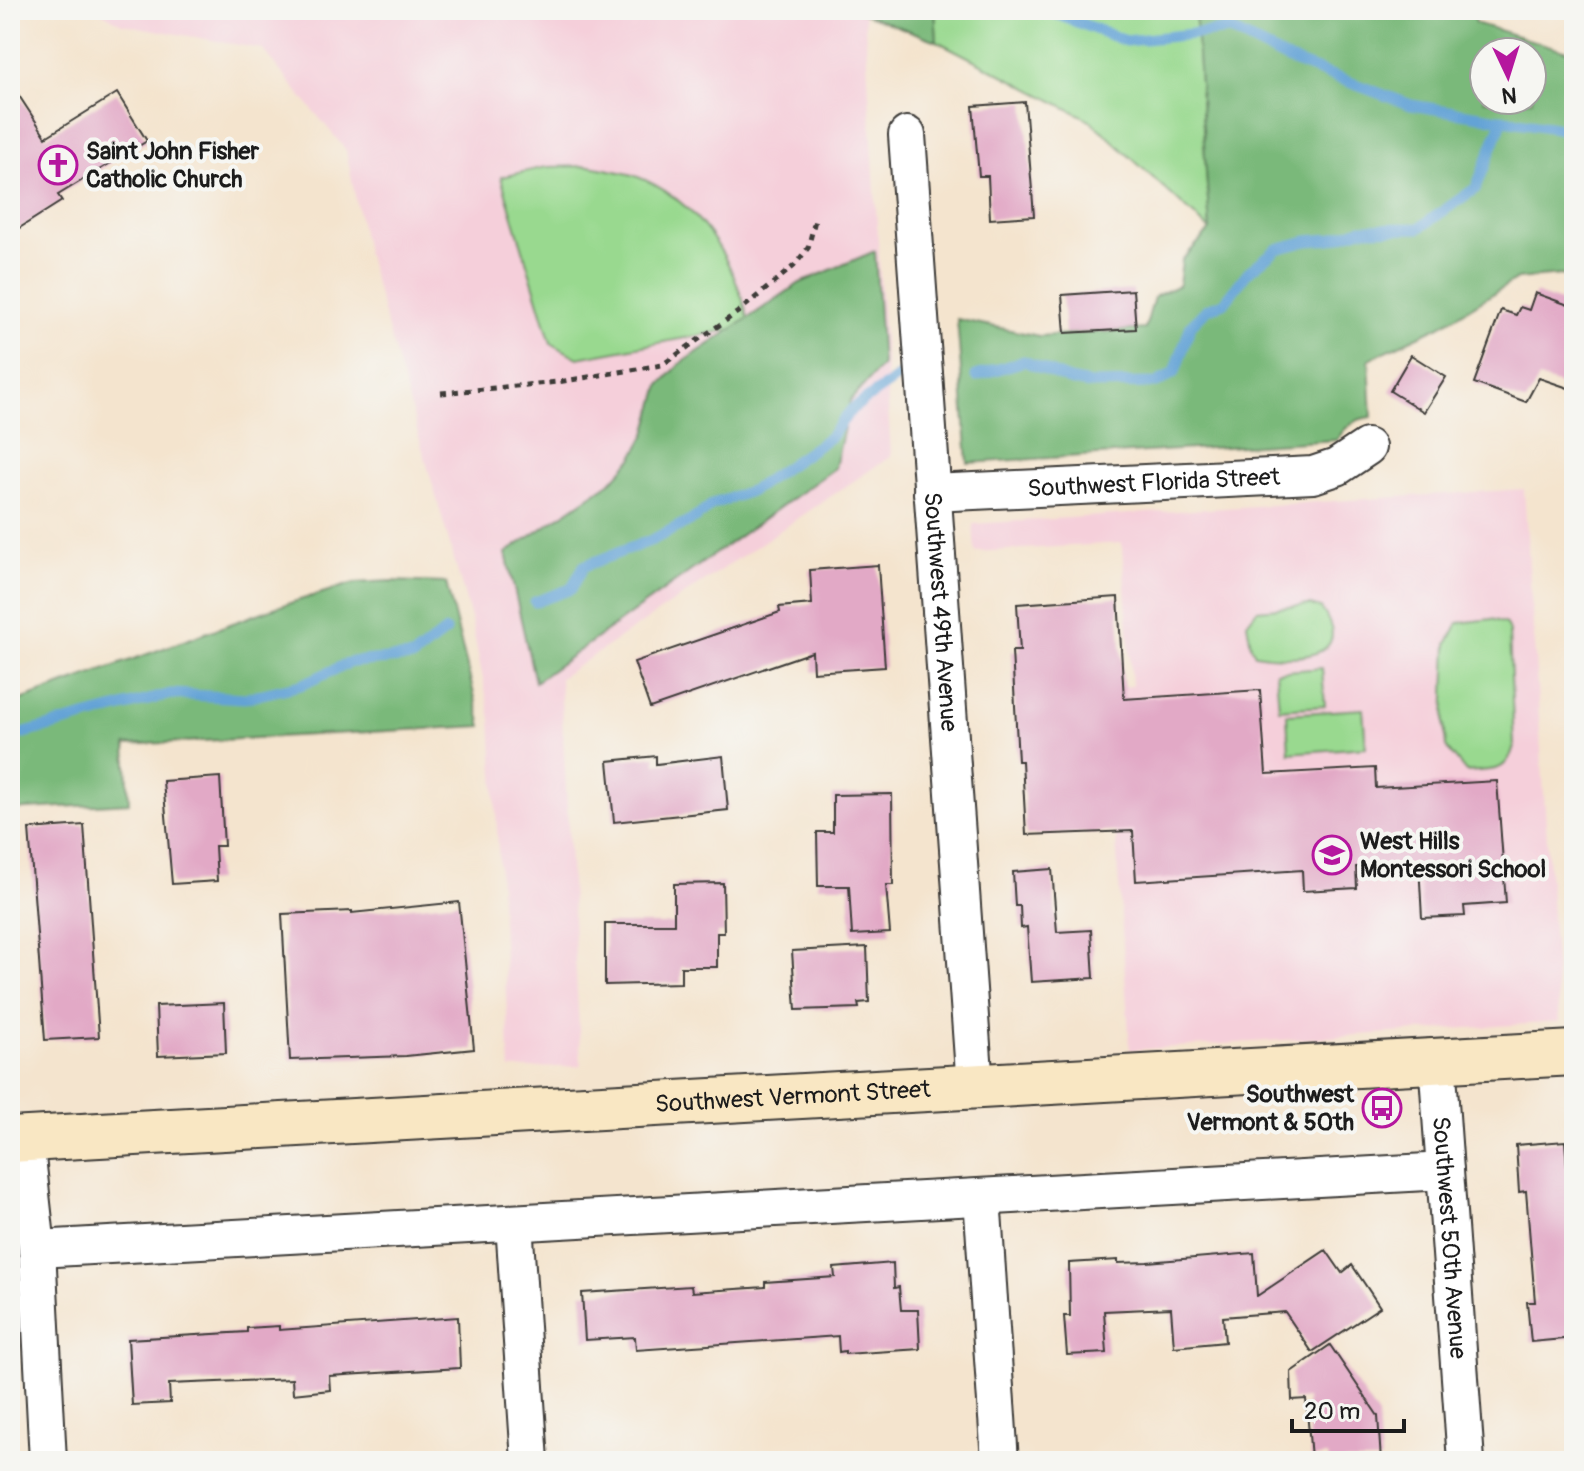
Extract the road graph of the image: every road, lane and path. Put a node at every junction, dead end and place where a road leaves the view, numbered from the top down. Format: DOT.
graph roads {
  1 [pos="907,135"];
  2 [pos="815,220"];
  3 [pos="441,393"];
  4 [pos="1367,447"];
  5 [pos="932,493"];
  6 [pos="1574,1053"];
  7 [pos="1437,1060"];
  8 [pos="975,1087"];
  9 [pos="18,1139"];
  10 [pos="1445,1171"];
  11 [pos="982,1197"];
  12 [pos="514,1223"];
  13 [pos="37,1249"];
  14 [pos="48,1461"];
  15 [pos="530,1461"];
  16 [pos="1000,1461"];
  17 [pos="1466,1461"];
  1 -- 5 [label="street, Southwest 49th Avenue"];
  2 -- 3 [label="path"];
  4 -- 5 [label="street, Southwest Florida Street"];
  5 -- 8 [label="street, Southwest 49th Avenue"];
  6 -- 7 [label="main road, Southwest Vermont Street"];
  7 -- 8 [label="main road, Southwest Vermont Street"];
  7 -- 10 [label="street, Southwest 50th Avenue"];
  8 -- 9 [label="main road, Southwest Vermont Street"];
  9 -- 13 [label="street"];
  10 -- 11 [label="street"];
  10 -- 17 [label="street, Southwest 50th Avenue"];
  11 -- 12 [label="street"];
  11 -- 16 [label="street"];
  12 -- 13 [label="street"];
  12 -- 15 [label="street"];
  13 -- 14 [label="street"];
}
